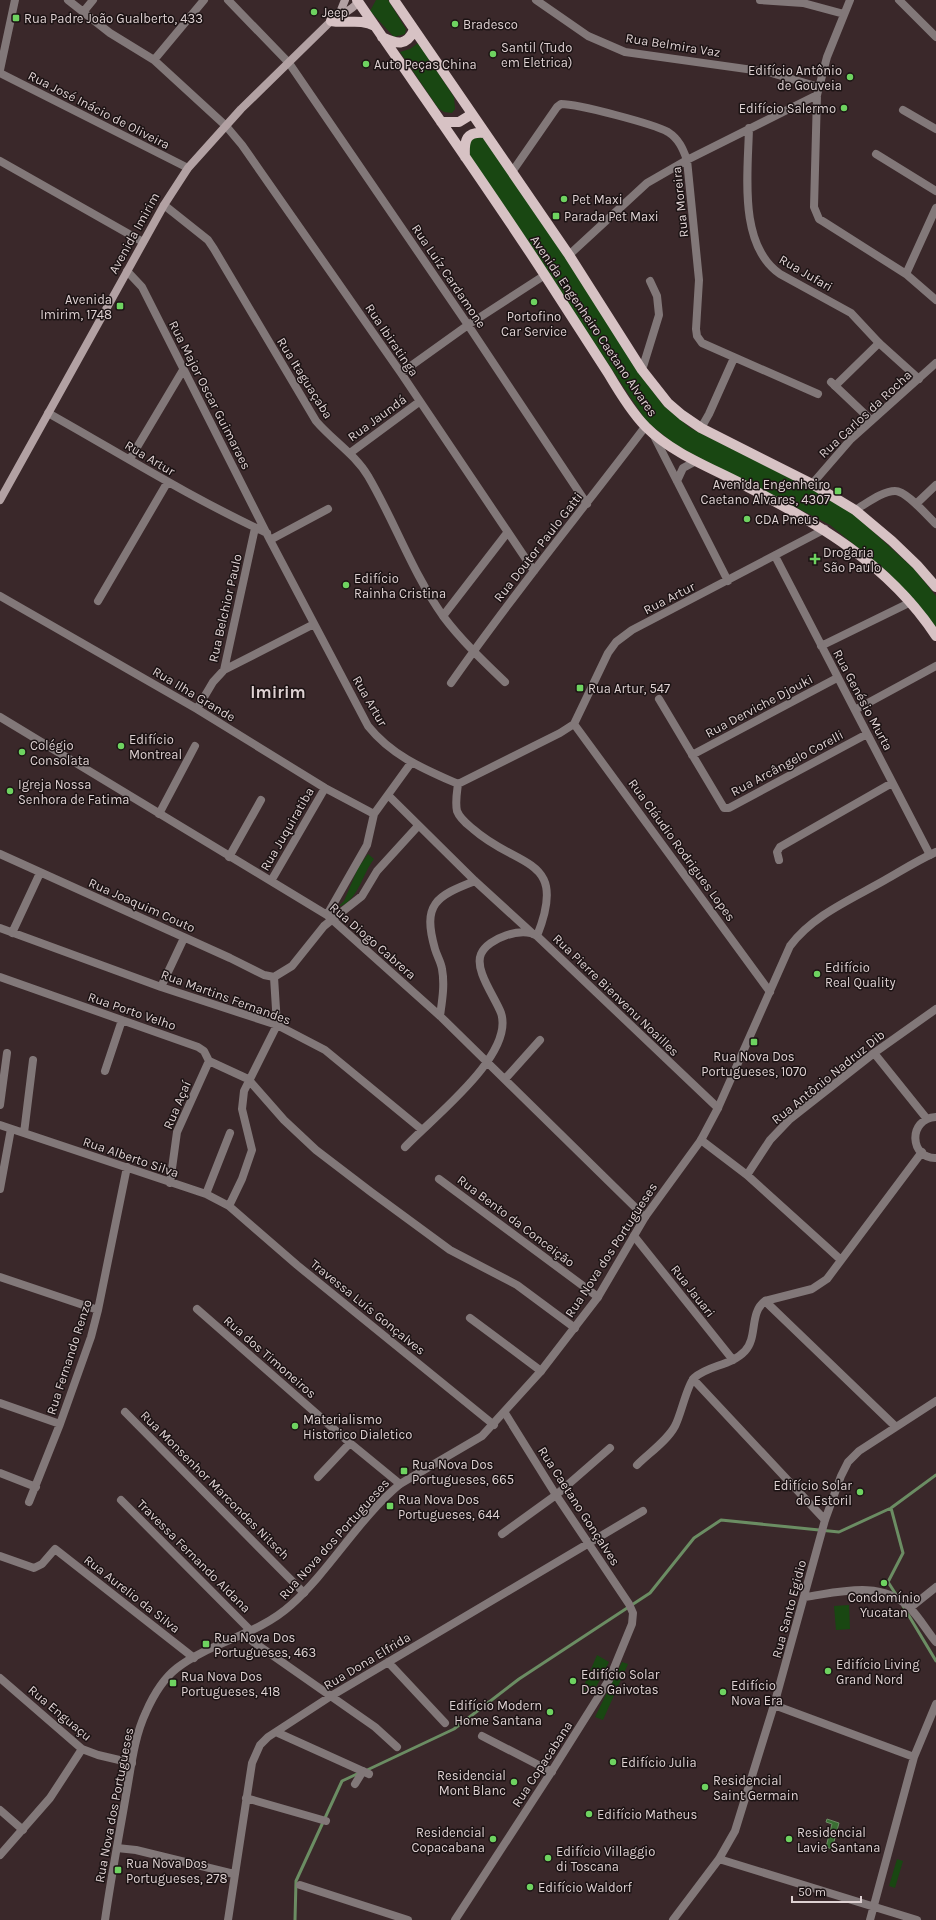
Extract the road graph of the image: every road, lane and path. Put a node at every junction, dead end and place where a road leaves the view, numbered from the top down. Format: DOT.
graph roads {
  1 [pos="14,0"];
  2 [pos="68,0"];
  3 [pos="92,0"];
  4 [pos="204,0"];
  5 [pos="228,0"];
  6 [pos="345,0"];
  7 [pos="394,0"];
  8 [pos="536,0"];
  9 [pos="760,0"];
  10 [pos="850,0"];
  11 [pos="900,0"];
  12 [pos="358,1"];
  13 [pos="84,11"];
  14 [pos="844,14"];
  15 [pos="335,18"];
  16 [pos="375,26"];
  17 [pos="414,30"];
  18 [pos="382,37"];
  19 [pos="936,37"];
  20 [pos="154,60"];
  21 [pos="289,63"];
  22 [pos="0,71"];
  23 [pos="818,91"];
  24 [pos="903,110"];
  25 [pos="472,114"];
  26 [pos="441,122"];
  27 [pos="226,126"];
  28 [pos="749,128"];
  29 [pos="936,129"];
  30 [pos="485,133"];
  31 [pos="876,154"];
  32 [pos="465,157"];
  33 [pos="687,160"];
  34 [pos="0,161"];
  35 [pos="188,168"];
  36 [pos="512,172"];
  37 [pos="936,191"];
  38 [pos="164,205"];
  39 [pos="936,208"];
  40 [pos="144,242"];
  41 [pos="569,255"];
  42 [pos="127,271"];
  43 [pos="906,274"];
  44 [pos="545,275"];
  45 [pos="650,281"];
  46 [pos="936,300"];
  47 [pos="468,325"];
  48 [pos="879,343"];
  49 [pos="734,358"];
  50 [pos="936,363"];
  51 [pos="183,370"];
  52 [pos="642,370"];
  53 [pos="401,373"];
  54 [pos="919,379"];
  55 [pos="818,394"];
  56 [pos="419,402"];
  57 [pos="48,413"];
  58 [pos="871,420"];
  59 [pos="701,428"];
  60 [pos="648,429"];
  61 [pos="350,453"];
  62 [pos="130,459"];
  63 [pos="696,461"];
  64 [pos="677,481"];
  65 [pos="167,483"];
  66 [pos="812,484"];
  67 [pos="936,485"];
  68 [pos="0,500"];
  69 [pos="587,504"];
  70 [pos="916,504"];
  71 [pos="328,509"];
  72 [pos="855,510"];
  73 [pos="936,524"];
  74 [pos="255,528"];
  75 [pos="825,530"];
  76 [pos="507,532"];
  77 [pos="268,537"];
  78 [pos="775,556"];
  79 [pos="534,571"];
  80 [pos="728,581"];
  81 [pos="936,587"];
  82 [pos="0,596"];
  83 [pos="98,601"];
  84 [pos="911,602"];
  85 [pos="443,616"];
  86 [pos="314,624"];
  87 [pos="936,636"];
  88 [pos="821,646"];
  89 [pos="473,652"];
  90 [pos="936,666"];
  91 [pos="224,670"];
  92 [pos="837,678"];
  93 [pos="505,682"];
  94 [pos="451,683"];
  95 [pos="659,699"];
  96 [pos="197,709"];
  97 [pos="855,710"];
  98 [pos="0,717"];
  99 [pos="574,724"];
  100 [pos="867,734"];
  101 [pos="195,746"];
  102 [pos="692,755"];
  103 [pos="411,763"];
  104 [pos="892,783"];
  105 [pos="458,784"];
  106 [pos="325,788"];
  107 [pos="389,796"];
  108 [pos="261,800"];
  109 [pos="158,814"];
  110 [pos="374,814"];
  111 [pos="418,826"];
  112 [pos="0,854"];
  113 [pos="933,854"];
  114 [pos="229,857"];
  115 [pos="779,860"];
  116 [pos="40,873"];
  117 [pos="475,881"];
  118 [pos="271,882"];
  119 [pos="329,917"];
  120 [pos="0,928"];
  121 [pos="12,933"];
  122 [pos="535,935"];
  123 [pos="184,938"];
  124 [pos="0,977"];
  125 [pos="274,977"];
  126 [pos="161,987"];
  127 [pos="770,992"];
  128 [pos="936,1009"];
  129 [pos="440,1016"];
  130 [pos="122,1020"];
  131 [pos="277,1025"];
  132 [pos="540,1040"];
  133 [pos="7,1053"];
  134 [pos="874,1053"];
  135 [pos="33,1060"];
  136 [pos="209,1061"];
  137 [pos="487,1062"];
  138 [pos="105,1071"];
  139 [pos="248,1079"];
  140 [pos="505,1079"];
  141 [pos="0,1105"];
  142 [pos="718,1108"];
  143 [pos="932,1118"];
  144 [pos="0,1125"];
  145 [pos="11,1129"];
  146 [pos="422,1129"];
  147 [pos="24,1133"];
  148 [pos="230,1133"];
  149 [pos="701,1140"];
  150 [pos="406,1146"];
  151 [pos="922,1152"];
  152 [pos="936,1158"];
  153 [pos="127,1167"];
  154 [pos="747,1175"];
  155 [pos="439,1179"];
  156 [pos="170,1183"];
  157 [pos="0,1189"];
  158 [pos="206,1194"];
  159 [pos="229,1206"];
  160 [pos="645,1217"];
  161 [pos="634,1236"];
  162 [pos="841,1260"];
  163 [pos="0,1277"];
  164 [pos="598,1297"];
  165 [pos="764,1301"];
  166 [pos="197,1309"];
  167 [pos="98,1310"];
  168 [pos="470,1318"];
  169 [pos="575,1328"];
  170 [pos="733,1360"];
  171 [pos="541,1371"];
  172 [pos="693,1379"];
  173 [pos="936,1401"];
  174 [pos="0,1403"];
  175 [pos="125,1412"];
  176 [pos="505,1413"];
  177 [pos="60,1424"];
  178 [pos="494,1425"];
  179 [pos="896,1428"];
  180 [pos="350,1443"];
  181 [pos="610,1448"];
  182 [pos="637,1465"];
  183 [pos="0,1473"];
  184 [pos="318,1477"];
  185 [pos="400,1484"];
  186 [pos="36,1487"];
  187 [pos="556,1495"];
  188 [pos="121,1500"];
  189 [pos="29,1502"];
  190 [pos="643,1511"];
  191 [pos="825,1520"];
  192 [pos="502,1534"];
  193 [pos="588,1543"];
  194 [pos="0,1556"];
  195 [pos="936,1586"];
  196 [pos="304,1593"];
  197 [pos="805,1596"];
  198 [pos="910,1608"];
  199 [pos="633,1613"];
  200 [pos="248,1631"];
  201 [pos="936,1642"];
  202 [pos="194,1658"];
  203 [pos="388,1662"];
  204 [pos="0,1678"];
  205 [pos="331,1696"];
  206 [pos="936,1704"];
  207 [pos="774,1705"];
  208 [pos="445,1723"];
  209 [pos="276,1732"];
  210 [pos="482,1736"];
  211 [pos="396,1746"];
  212 [pos="82,1749"];
  213 [pos="914,1757"];
  214 [pos="132,1763"];
  215 [pos="552,1772"];
  216 [pos="355,1784"];
  217 [pos="246,1798"];
  218 [pos="0,1810"];
  219 [pos="326,1821"];
  220 [pos="23,1830"];
  221 [pos="117,1848"];
  222 [pos="0,1856"];
  223 [pos="719,1859"];
  224 [pos="234,1874"];
  225 [pos="300,1885"];
  226 [pos="874,1907"];
  227 [pos="105,1920"];
  228 [pos="228,1920"];
  229 [pos="408,1920"];
  230 [pos="456,1920"];
  231 [pos="673,1920"];
  232 [pos="870,1920"];
  233 [pos="917,1920"];
  1 -- 22 [label="street"];
  2 -- 13 [label="street, Rua Ibiratinga"];
  3 -- 13 [label="street"];
  4 -- 20 [label="street"];
  5 -- 21 [label="street, Rua Luíz Cardamone"];
  6 -- 15 [label="main road, Avenida Imirim"];
  7 -- 17 [label="main road, Avenida Engenheiro Caetano Alvares"];
  8 -- 23 [label="street, Rua Belmira Vaz"];
  9 -- 14 [label="street"];
  10 -- 14 [label="street"];
  11 -- 19 [label="street"];
  12 -- 15 [label="main road, Avenida Imirim"];
  12 -- 16 [label="main road, Avenida Engenheiro Caetano Alvares"];
  13 -- 20 [label="street, Rua Ibiratinga"];
  14 -- 23 [label="street"];
  15 -- 16 [label="main road"];
  15 -- 21 [label="main road, Avenida Imirim"];
  16 -- 18 [label="main road, Avenida Engenheiro Caetano Alvares"];
  17 -- 18 [label="main road"];
  17 -- 25 [label="main road, Avenida Engenheiro Caetano Alvares"];
  18 -- 26 [label="main road, Avenida Engenheiro Caetano Alvares"];
  20 -- 27 [label="street, Rua Ibiratinga"];
  21 -- 27 [label="main road, Avenida Imirim"];
  21 -- 47 [label="street, Rua Luíz Cardamone"];
  22 -- 35 [label="street, Rua José Inácio de Oliveira"];
  23 -- 28 [label="street"];
  23 -- 43 [label="street"];
  24 -- 29 [label="street"];
  25 -- 26 [label="main road"];
  25 -- 30 [label="main road, Avenida Engenheiro Caetano Alvares"];
  26 -- 32 [label="main road, Avenida Engenheiro Caetano Alvares"];
  27 -- 35 [label="main road, Avenida Imirim"];
  27 -- 53 [label="street, Rua Ibiratinga"];
  28 -- 33 [label="street"];
  28 -- 48 [label="street, Rua Jufari"];
  30 -- 32 [label="main road"];
  30 -- 36 [label="main road, Avenida Engenheiro Caetano Alvares"];
  31 -- 37 [label="street"];
  32 -- 44 [label="main road, Avenida Engenheiro Caetano Alvares"];
  33 -- 36 [label="street, Rua Moreira"];
  33 -- 41 [label="street"];
  33 -- 49 [label="street, Rua Moreira"];
  34 -- 40 [label="street"];
  35 -- 38 [label="main road, Avenida Imirim"];
  36 -- 41 [label="main road, Avenida Engenheiro Caetano Alvares"];
  38 -- 40 [label="main road, Avenida Imirim"];
  38 -- 61 [label="street, Rua Itaguaçaba"];
  39 -- 43 [label="street"];
  40 -- 42 [label="main road, Avenida Imirim"];
  41 -- 52 [label="main road, Avenida Engenheiro Caetano Alvares"];
  42 -- 51 [label="street, Rua Major Oscar Guimaraes"];
  42 -- 57 [label="main road, Avenida Imirim"];
  43 -- 46 [label="street"];
  44 -- 47 [label="street"];
  44 -- 60 [label="main road, Avenida Engenheiro Caetano Alvares"];
  45 -- 52 [label="street"];
  47 -- 53 [label="street"];
  47 -- 69 [label="street, Rua Luíz Cardamone"];
  48 -- 54 [label="street, Rua Jufari"];
  48 -- 58 [label="street"];
  49 -- 55 [label="street, Rua Moreira"];
  49 -- 59 [label="street"];
  50 -- 54 [label="street, Rua Carlos da Rocha"];
  51 -- 62 [label="street"];
  51 -- 77 [label="street, Rua Major Oscar Guimaraes"];
  52 -- 59 [label="main road, Avenida Engenheiro Caetano Alvares"];
  53 -- 56 [label="street, Rua Ibiratinga"];
  54 -- 58 [label="street, Rua Carlos da Rocha"];
  56 -- 61 [label="street, Rua Jaundá"];
  56 -- 76 [label="street, Rua Ibiratinga"];
  57 -- 62 [label="street, Rua Artur"];
  57 -- 68 [label="main road, Avenida Imirim"];
  58 -- 66 [label="street, Rua Carlos da Rocha"];
  59 -- 66 [label="main road, Avenida Engenheiro Caetano Alvares"];
  60 -- 63 [label="main road, Avenida Engenheiro Caetano Alvares"];
  60 -- 64 [label="street"];
  60 -- 69 [label="street, Rua Doutor Paulo Gatti"];
  61 -- 85 [label="street, Rua Itaguaçaba"];
  62 -- 65 [label="street, Rua Artur"];
  63 -- 64 [label="street"];
  63 -- 75 [label="main road, Avenida Engenheiro Caetano Alvares"];
  64 -- 80 [label="street"];
  65 -- 74 [label="street, Rua Artur"];
  65 -- 83 [label="street"];
  66 -- 72 [label="main road, Avenida Engenheiro Caetano Alvares"];
  67 -- 70 [label="street"];
  69 -- 79 [label="street, Rua Doutor Paulo Gatti"];
  70 -- 72 [label="street"];
  70 -- 73 [label="street"];
  71 -- 77 [label="street"];
  72 -- 81 [label="main road, Avenida Engenheiro Caetano Alvares"];
  74 -- 77 [label="street, Rua Artur"];
  74 -- 91 [label="street, Rua Belchior Paulo"];
  75 -- 78 [label="street, Rua Artur"];
  75 -- 84 [label="main road, Avenida Engenheiro Caetano Alvares"];
  76 -- 79 [label="street, Rua Ibiratinga"];
  76 -- 85 [label="street"];
  77 -- 86 [label="street, Rua Artur"];
  78 -- 80 [label="street, Rua Artur"];
  78 -- 88 [label="street, Rua Genésio Murta"];
  79 -- 89 [label="street, Rua Doutor Paulo Gatti"];
  80 -- 99 [label="street, Rua Artur"];
  82 -- 96 [label="street, Rua Ilha Grande"];
  84 -- 87 [label="main road, Avenida Engenheiro Caetano Alvares"];
  84 -- 88 [label="street"];
  85 -- 89 [label="street, Rua Itaguaçaba"];
  86 -- 91 [label="street"];
  86 -- 103 [label="street, Rua Artur"];
  88 -- 92 [label="street, Rua Genésio Murta"];
  89 -- 93 [label="street, Rua Itaguaçaba"];
  89 -- 94 [label="street, Rua Doutor Paulo Gatti"];
  90 -- 97 [label="street"];
  91 -- 96 [label="street, Rua Belchior Paulo"];
  92 -- 97 [label="street, Rua Genésio Murta"];
  92 -- 102 [label="street, Rua Derviche Djouki"];
  95 -- 102 [label="street, Rua Arcângelo Corelli"];
  96 -- 106 [label="street, Rua Ilha Grande"];
  97 -- 100 [label="street, Rua Genésio Murta"];
  98 -- 109 [label="street, Rua Diogo Cabrera"];
  99 -- 105 [label="street"];
  99 -- 127 [label="street, Rua Cláudio Rodrigues Lopes"];
  100 -- 102 [label="street, Rua Arcângelo Corelli"];
  100 -- 104 [label="street, Rua Genésio Murta"];
  101 -- 109 [label="street"];
  103 -- 105 [label="street, Rua Artur"];
  103 -- 107 [label="street"];
  104 -- 113 [label="street, Rua Genésio Murta"];
  104 -- 115 [label="street"];
  105 -- 122 [label="street, Rua Pierre Bienvenu Noailles"];
  106 -- 110 [label="street, Rua Ilha Grande"];
  106 -- 118 [label="street, Rua Juquiratiba"];
  107 -- 110 [label="street"];
  107 -- 111 [label="street"];
  108 -- 114 [label="street"];
  109 -- 114 [label="street, Rua Diogo Cabrera"];
  110 -- 119 [label="street"];
  111 -- 117 [label="street"];
  111 -- 119 [label="street"];
  112 -- 116 [label="street, Rua Joaquim Couto"];
  113 -- 127 [label="street, Rua Nova dos Portugueses"];
  114 -- 118 [label="street, Rua Diogo Cabrera"];
  116 -- 121 [label="street"];
  116 -- 123 [label="street, Rua Joaquim Couto"];
  117 -- 122 [label="street"];
  117 -- 129 [label="street"];
  118 -- 119 [label="street, Rua Diogo Cabrera"];
  119 -- 125 [label="street"];
  119 -- 129 [label="street, Rua Diogo Cabrera"];
  120 -- 121 [label="street, Rua Martins Fernandes"];
  121 -- 126 [label="street, Rua Martins Fernandes"];
  122 -- 137 [label="street"];
  122 -- 142 [label="street, Rua Pierre Bienvenu Noailles"];
  123 -- 125 [label="street, Rua Joaquim Couto"];
  123 -- 126 [label="street"];
  124 -- 130 [label="street, Rua Porto Velho"];
  125 -- 131 [label="street"];
  126 -- 131 [label="street, Rua Martins Fernandes"];
  127 -- 142 [label="street, Rua Nova dos Portugueses"];
  128 -- 134 [label="street, Rua Antônio Nadruz Dib"];
  129 -- 137 [label="street, Rua Diogo Cabrera"];
  130 -- 136 [label="street, Rua Porto Velho"];
  130 -- 138 [label="street"];
  131 -- 139 [label="street"];
  131 -- 146 [label="street, Rua Martins Fernandes"];
  132 -- 140 [label="street"];
  133 -- 141 [label="street"];
  134 -- 143 [label="street"];
  134 -- 154 [label="street, Rua Antônio Nadruz Dib"];
  135 -- 147 [label="street"];
  136 -- 139 [label="street, Rua Porto Velho"];
  136 -- 156 [label="street, Rua Açaí"];
  137 -- 140 [label="street, Rua Diogo Cabrera"];
  137 -- 146 [label="street"];
  139 -- 159 [label="street"];
  139 -- 169 [label="street"];
  140 -- 160 [label="street, Rua Diogo Cabrera"];
  142 -- 149 [label="street, Rua Nova dos Portugueses"];
  143 -- 151 [label="street"];
  144 -- 145 [label="street, Rua Alberto Silva"];
  145 -- 147 [label="street, Rua Alberto Silva"];
  145 -- 157 [label="street"];
  146 -- 150 [label="street"];
  147 -- 153 [label="street, Rua Alberto Silva"];
  148 -- 158 [label="street"];
  149 -- 154 [label="street"];
  149 -- 160 [label="street, Rua Nova dos Portugueses"];
  151 -- 152 [label="street"];
  151 -- 162 [label="street"];
  153 -- 156 [label="street, Rua Alberto Silva"];
  153 -- 167 [label="street, Rua Fernando Renzo"];
  154 -- 162 [label="street"];
  155 -- 164 [label="street, Rua Bento da Conceição"];
  156 -- 158 [label="street, Rua Alberto Silva"];
  158 -- 159 [label="street, Rua Alberto Silva"];
  159 -- 178 [label="street, Travessa Luís Gonçalves"];
  160 -- 161 [label="street, Rua Nova dos Portugueses"];
  161 -- 164 [label="street, Rua Nova dos Portugueses"];
  161 -- 170 [label="street, Rua Jauari"];
  162 -- 165 [label="street"];
  163 -- 167 [label="street"];
  164 -- 169 [label="street, Rua Nova dos Portugueses"];
  165 -- 170 [label="street"];
  165 -- 179 [label="street"];
  166 -- 180 [label="street, Rua dos Timoneiros"];
  167 -- 177 [label="street, Rua Fernando Renzo"];
  168 -- 171 [label="street"];
  169 -- 171 [label="street, Rua Nova dos Portugueses"];
  170 -- 172 [label="street"];
  171 -- 176 [label="street, Rua Nova dos Portugueses"];
  172 -- 182 [label="street"];
  172 -- 191 [label="street"];
  173 -- 179 [label="street, Rua Santo Egidio"];
  174 -- 177 [label="street"];
  175 -- 196 [label="street, Rua Monsenhor Marcondes Nitsch"];
  176 -- 178 [label="street, Rua Nova dos Portugueses"];
  176 -- 187 [label="street, Rua Caetano Gonçalves"];
  177 -- 186 [label="street, Rua Fernando Renzo"];
  178 -- 185 [label="street, Rua Nova dos Portugueses"];
  179 -- 191 [label="street, Rua Santo Egidio"];
  180 -- 184 [label="street"];
  180 -- 185 [label="street, Rua dos Timoneiros"];
  181 -- 187 [label="street"];
  183 -- 186 [label="street"];
  185 -- 196 [label="street, Rua Nova dos Portugueses"];
  186 -- 189 [label="street, Rua Fernando Renzo"];
  187 -- 192 [label="street"];
  187 -- 193 [label="street, Rua Caetano Gonçalves"];
  188 -- 200 [label="street, Travessa Fernando Aldana"];
  190 -- 193 [label="street, Rua Dona Elfrida"];
  191 -- 197 [label="street, Rua Santo Egidio"];
  193 -- 199 [label="street, Rua Caetano Gonçalves"];
  193 -- 203 [label="street, Rua Dona Elfrida"];
  194 -- 202 [label="street, Rua Aurelio da Silva"];
  195 -- 198 [label="street"];
  196 -- 200 [label="street, Rua Nova dos Portugueses"];
  197 -- 198 [label="street"];
  197 -- 207 [label="street, Rua Santo Egidio"];
  198 -- 201 [label="street"];
  199 -- 215 [label="street, Rua Copacabana"];
  200 -- 202 [label="street, Rua Nova dos Portugueses"];
  200 -- 205 [label="street, Travessa Fernando Aldana"];
  202 -- 214 [label="street, Rua Nova dos Portugueses"];
  203 -- 205 [label="street, Rua Dona Elfrida"];
  203 -- 208 [label="street"];
  204 -- 212 [label="street, Rua Enguaçu"];
  205 -- 209 [label="street, Rua Dona Elfrida"];
  205 -- 211 [label="street, Travessa Fernando Aldana"];
  206 -- 213 [label="street"];
  207 -- 213 [label="street"];
  207 -- 223 [label="street, Rua Santo Egidio"];
  209 -- 216 [label="street"];
  209 -- 217 [label="street, Rua Dona Elfrida"];
  210 -- 215 [label="street"];
  212 -- 214 [label="street, Rua Enguaçu"];
  212 -- 220 [label="street"];
  213 -- 226 [label="street"];
  214 -- 221 [label="street, Rua Nova dos Portugueses"];
  215 -- 230 [label="street, Rua Copacabana"];
  217 -- 219 [label="street"];
  217 -- 224 [label="street, Rua Dona Elfrida"];
  218 -- 220 [label="street"];
  220 -- 222 [label="street"];
  221 -- 224 [label="street"];
  221 -- 227 [label="street, Rua Nova dos Portugueses"];
  223 -- 226 [label="street"];
  223 -- 231 [label="street, Rua Santo Egidio"];
  224 -- 228 [label="street, Rua Dona Elfrida"];
  225 -- 229 [label="street"];
  226 -- 232 [label="street"];
  226 -- 233 [label="street"];
}
